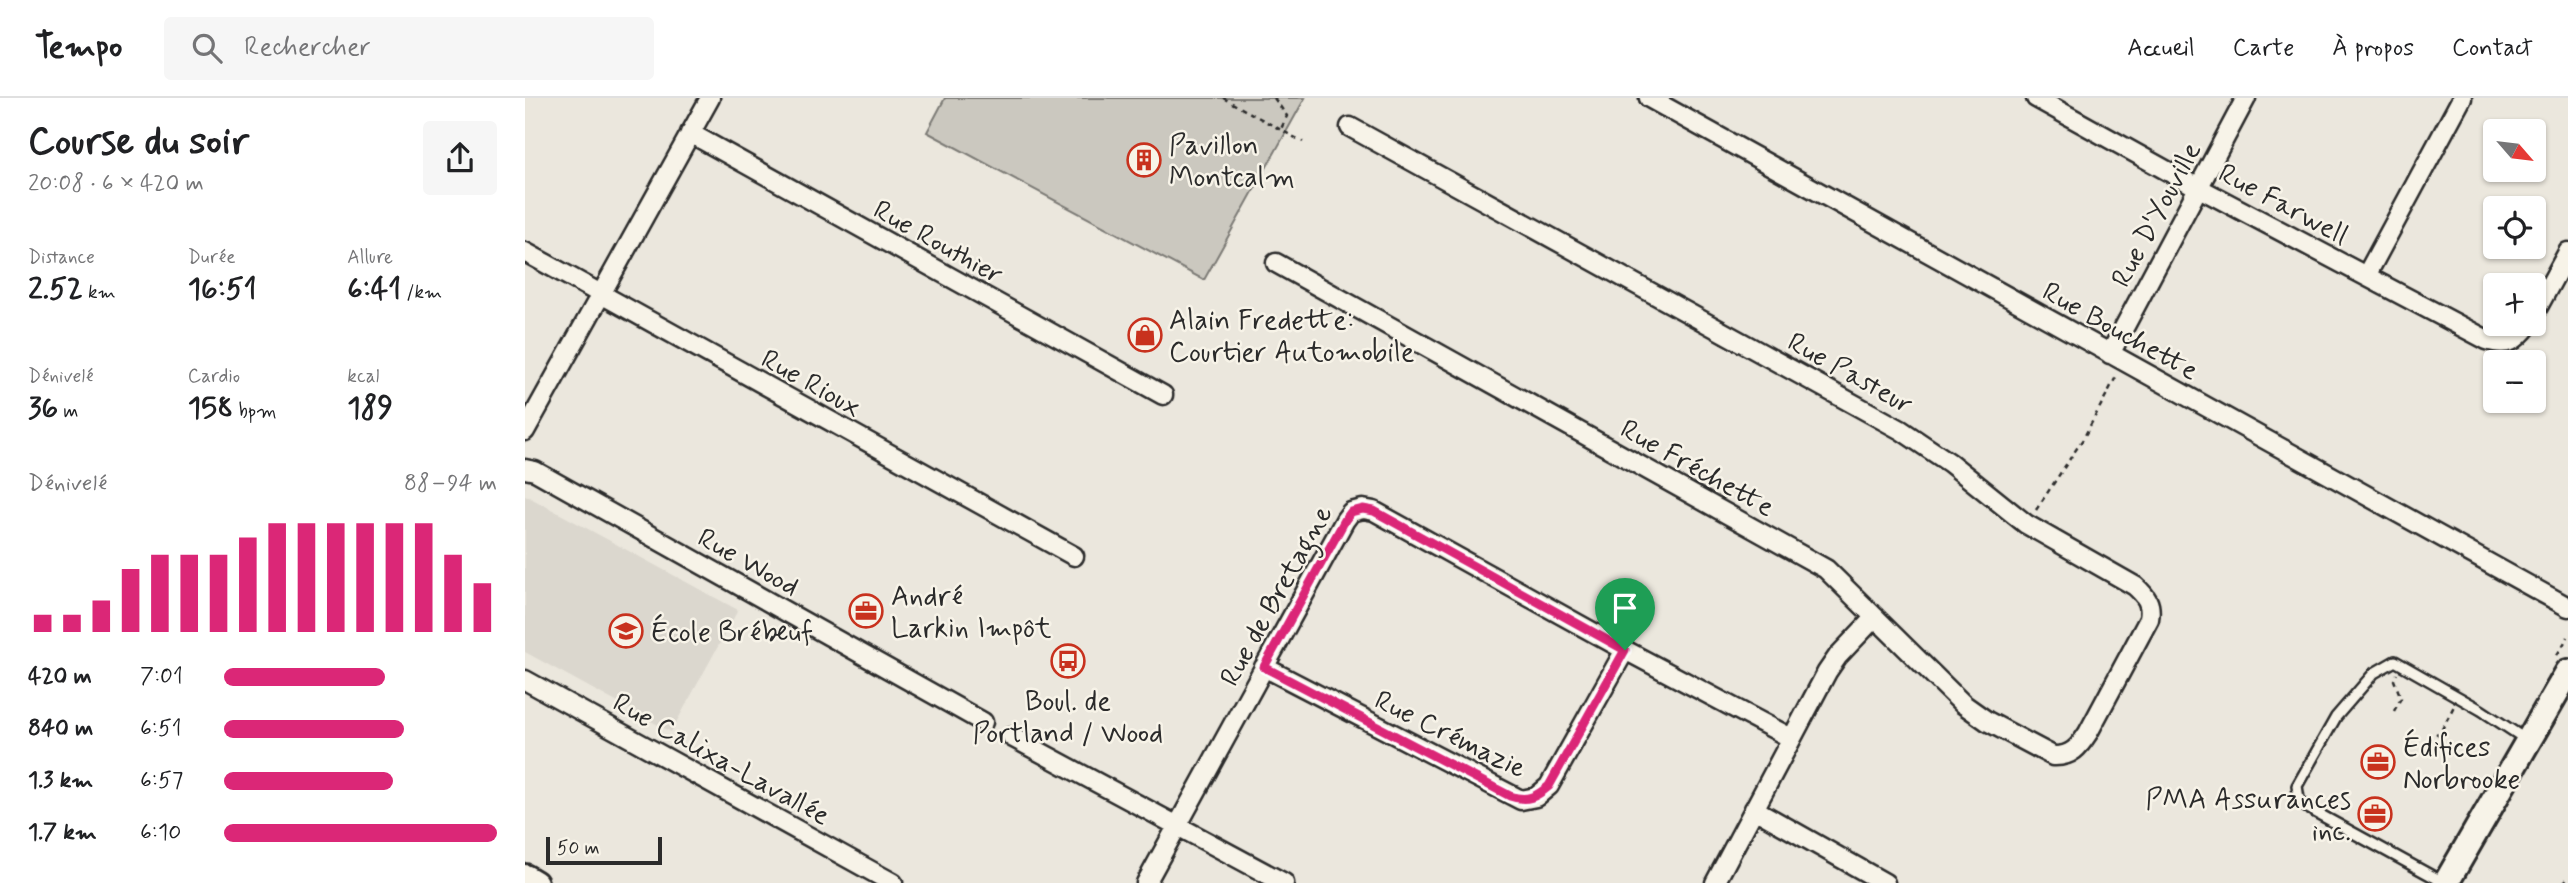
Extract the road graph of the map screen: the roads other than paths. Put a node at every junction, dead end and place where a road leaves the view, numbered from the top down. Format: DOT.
graph roads {
  1 [pos="710,98"];
  2 [pos="1649,98"];
  3 [pos="2036,98"];
  4 [pos="2246,98"];
  5 [pos="2462,98"];
  6 [pos="1350,127"];
  7 [pos="690,133"];
  8 [pos="2199,188"];
  9 [pos="525,252"];
  10 [pos="2568,252"];
  11 [pos="1276,263"];
  12 [pos="2366,275"];
  13 [pos="2546,292"];
  14 [pos="600,295"];
  15 [pos="2518,336"];
  16 [pos="2117,358"];
  17 [pos="1163,395"];
  18 [pos="525,431"];
  19 [pos="525,470"];
  20 [pos="1075,556"];
  21 [pos="2568,607"];
  22 [pos="1875,617"];
  23 [pos="1625,650"];
  24 [pos="1264,667"];
  25 [pos="2568,672"];
  26 [pos="525,680"];
  27 [pos="983,722"];
  28 [pos="1012,737"];
  29 [pos="1791,738"];
  30 [pos="2529,741"];
  31 [pos="2063,756"];
  32 [pos="1754,808"];
  33 [pos="1178,825"];
  34 [pos="525,877"];
  35 [pos="535,883"];
  36 [pos="893,883"];
  37 [pos="1146,883"];
  38 [pos="1284,883"];
  39 [pos="1715,883"];
  40 [pos="1885,883"];
  41 [pos="2445,883"];
  1 -- 7 [label="street"];
  2 -- 16 [label="street, Rue Bouchette"];
  3 -- 8 [label="street, Rue Farwell"];
  4 -- 8 [label="street, Rue D'Youville"];
  5 -- 12 [label="street"];
  6 -- 31 [label="street, Rue Pasteur"];
  7 -- 14 [label="street"];
  7 -- 17 [label="street, Rue Routhier"];
  8 -- 12 [label="street, Rue Farwell"];
  8 -- 16 [label="street, Rue D'Youville"];
  9 -- 14 [label="street, Rue Rioux"];
  10 -- 13 [label="street"];
  11 -- 22 [label="street, Rue Fréchette"];
  12 -- 15 [label="street, Rue Farwell"];
  14 -- 18 [label="street"];
  14 -- 20 [label="street, Rue Rioux"];
  16 -- 21 [label="street, Rue Bouchette"];
  19 -- 27 [label="street, Rue Wood"];
  22 -- 29 [label="street"];
  22 -- 31 [label="street, Rue Fréchette"];
  23 -- 24 [label="street, Rue Crémazie"];
  23 -- 24 [label="street, Rue de Bretagne"];
  23 -- 29 [label="street, Rue de Bretagne"];
  24 -- 33 [label="street, Rue de Bretagne"];
  25 -- 30 [label="street"];
  26 -- 36 [label="street, Rue Calixa-Lavallée"];
  28 -- 33 [label="street"];
  29 -- 32 [label="street"];
  30 -- 41 [label="street"];
  30 -- 41 [label="lane"];
  32 -- 39 [label="street"];
  32 -- 40 [label="street"];
  33 -- 37 [label="street, Rue de Bretagne"];
  33 -- 38 [label="street"];
  34 -- 35 [label="street"];
}
